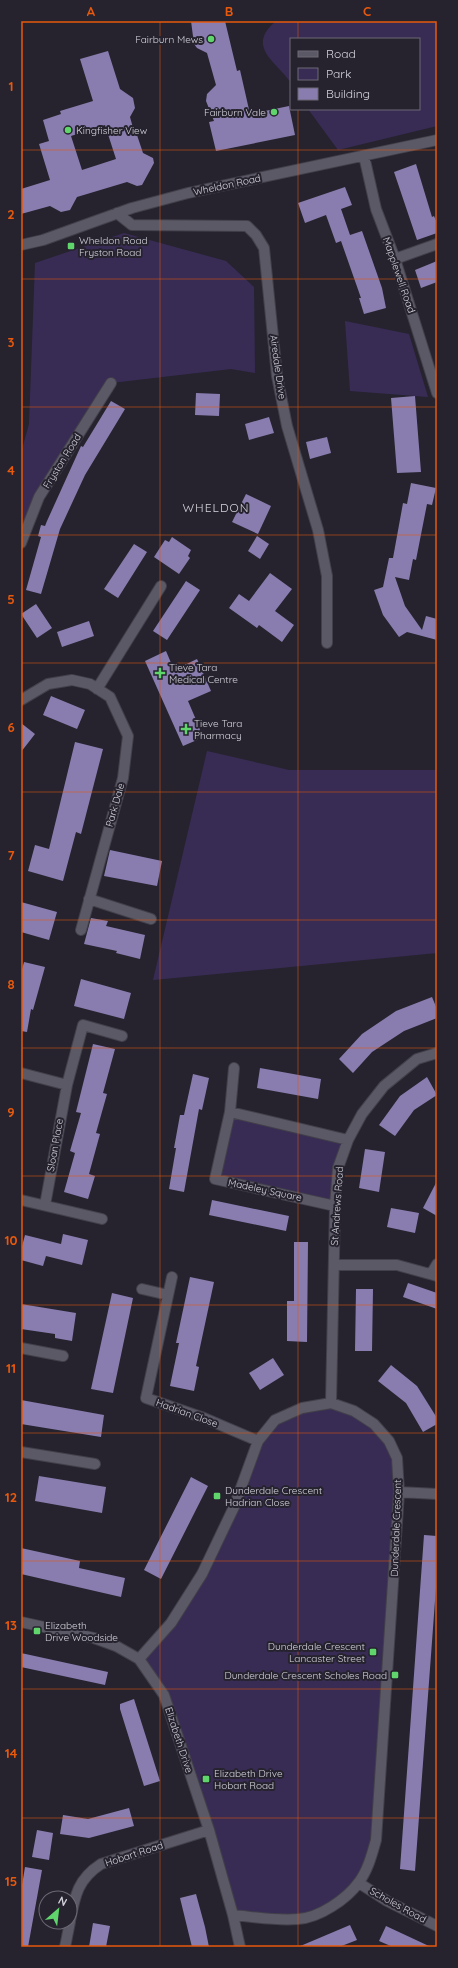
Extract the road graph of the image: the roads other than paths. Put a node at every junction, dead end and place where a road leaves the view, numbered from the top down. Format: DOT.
graph roads {
  1 [pos="437,140"];
  2 [pos="364,156"];
  3 [pos="118,213"];
  4 [pos="437,244"];
  5 [pos="21,245"];
  6 [pos="395,259"];
  7 [pos="111,382"];
  8 [pos="437,393"];
  9 [pos="21,543"];
  10 [pos="161,586"];
  11 [pos="327,643"];
  12 [pos="97,689"];
  13 [pos="21,700"];
  14 [pos="89,899"];
  15 [pos="151,918"];
  16 [pos="81,930"];
  17 [pos="122,1036"];
  18 [pos="437,1053"];
  19 [pos="234,1068"];
  20 [pos="21,1073"];
  21 [pos="67,1085"];
  22 [pos="230,1112"];
  23 [pos="348,1140"];
  24 [pos="21,1200"];
  25 [pos="45,1205"];
  26 [pos="335,1206"];
  27 [pos="102,1219"];
  28 [pos="437,1264"];
  29 [pos="334,1265"];
  30 [pos="434,1275"];
  31 [pos="172,1277"];
  32 [pos="142,1289"];
  33 [pos="168,1295"];
  34 [pos="21,1348"];
  35 [pos="64,1356"];
  36 [pos="331,1403"];
  37 [pos="258,1441"];
  38 [pos="21,1452"];
  39 [pos="95,1464"];
  40 [pos="399,1492"];
  41 [pos="437,1494"];
  42 [pos="21,1622"];
  43 [pos="139,1659"];
  44 [pos="209,1830"];
  45 [pos="359,1883"];
  46 [pos="78,1890"];
  47 [pos="233,1915"];
  48 [pos="437,1926"];
  49 [pos="68,1930"];
  50 [pos="65,1947"];
  51 [pos="240,1947"];
  1 -- 2 [label="street, Wheldon Road"];
  2 -- 3 [label="street, Wheldon Road"];
  2 -- 6 [label="street, Mapplewell Road"];
  3 -- 5 [label="street, Wheldon Road"];
  3 -- 11 [label="street, Airedale Drive"];
  4 -- 6 [label="street"];
  6 -- 8 [label="street, Mapplewell Road"];
  7 -- 9 [label="street, Fryston Road"];
  10 -- 12 [label="street"];
  12 -- 13 [label="street, Park Dale"];
  12 -- 14 [label="street, Park Dale"];
  14 -- 15 [label="street"];
  14 -- 16 [label="street, Park Dale"];
  17 -- 21 [label="street, Sloan Place"];
  18 -- 23 [label="street, St Andrews Road"];
  19 -- 22 [label="street"];
  20 -- 21 [label="street"];
  21 -- 25 [label="street, Sloan Place"];
  22 -- 23 [label="street"];
  22 -- 26 [label="street, Madeley Square"];
  23 -- 26 [label="street, St Andrews Road"];
  24 -- 25 [label="street"];
  25 -- 27 [label="street"];
  26 -- 29 [label="street, St Andrews Road"];
  28 -- 30 [label="street"];
  29 -- 30 [label="street"];
  29 -- 36 [label="street, St Andrews Road"];
  31 -- 33 [label="street, Hadrian Close"];
  32 -- 33 [label="street"];
  33 -- 37 [label="street, Hadrian Close"];
  34 -- 35 [label="street"];
  36 -- 37 [label="street, Dunderdale Crescent"];
  36 -- 40 [label="street, Dunderdale Crescent"];
  37 -- 43 [label="street, Dunderdale Crescent"];
  38 -- 39 [label="street"];
  40 -- 41 [label="street"];
  40 -- 45 [label="street, Dunderdale Crescent"];
  42 -- 43 [label="street, Elizabeth Drive"];
  43 -- 44 [label="street, Elizabeth Drive"];
  44 -- 46 [label="street, Hobart Road"];
  44 -- 47 [label="street, Elizabeth Drive"];
  45 -- 47 [label="street, Dunderdale Crescent"];
  45 -- 48 [label="street, Scholes Road"];
  47 -- 51 [label="street, Elizabeth Drive"];
  49 -- 50 [label="street, Hobart Road"];
}
